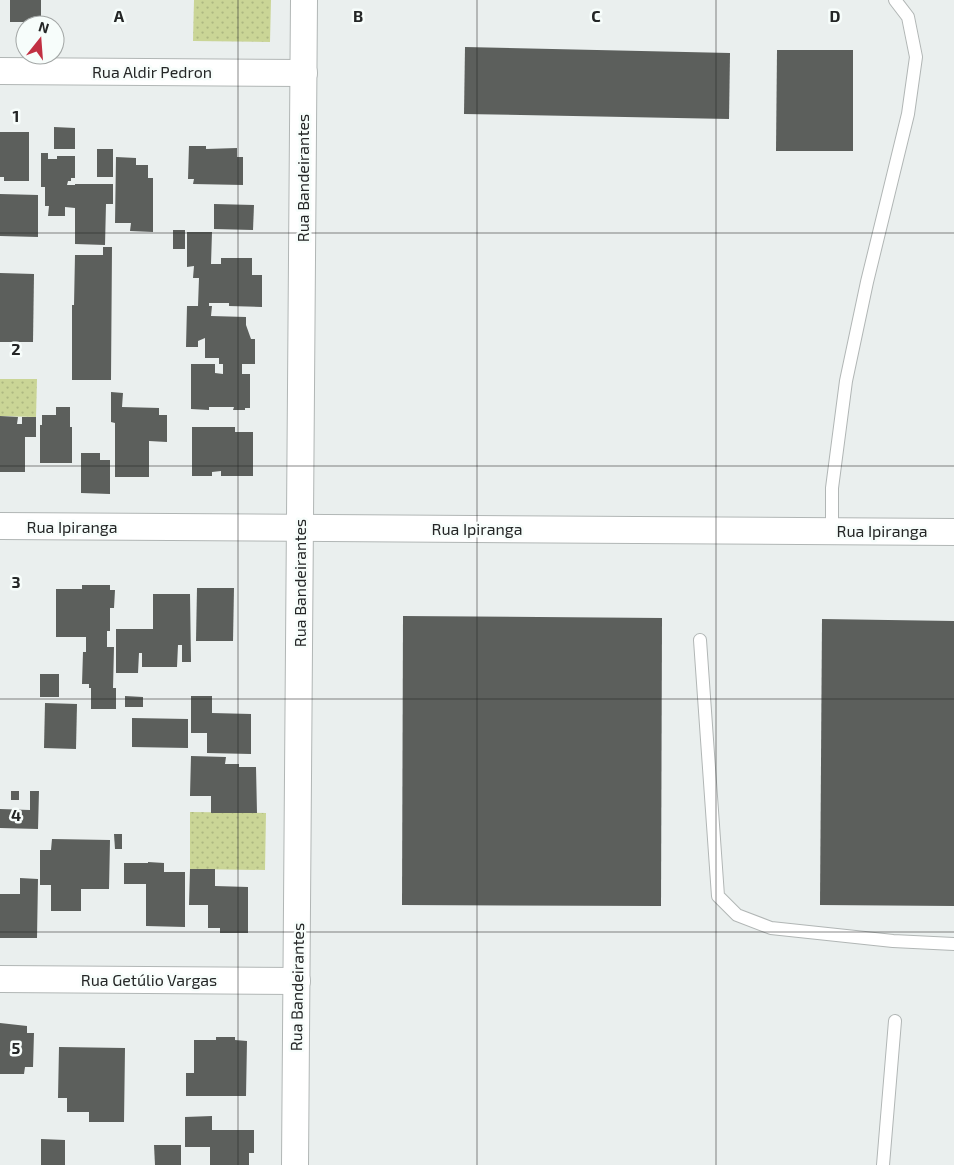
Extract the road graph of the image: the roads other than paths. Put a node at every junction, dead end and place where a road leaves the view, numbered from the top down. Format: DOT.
graph roads {
  1 [pos="304,0"];
  2 [pos="895,0"];
  3 [pos="0,71"];
  4 [pos="304,73"];
  5 [pos="0,526"];
  6 [pos="300,528"];
  7 [pos="832,531"];
  8 [pos="954,532"];
  9 [pos="700,640"];
  10 [pos="954,944"];
  11 [pos="0,979"];
  12 [pos="297,981"];
  13 [pos="895,1021"];
  14 [pos="295,1165"];
  15 [pos="883,1165"];
  1 -- 4 [label="street, Rua Bandeirantes"];
  2 -- 7 [label="lane"];
  3 -- 4 [label="street, Rua Aldir Pedron"];
  4 -- 6 [label="street, Rua Bandeirantes"];
  5 -- 6 [label="street, Rua Ipiranga"];
  6 -- 7 [label="street, Rua Ipiranga"];
  6 -- 12 [label="street, Rua Bandeirantes"];
  7 -- 8 [label="street, Rua Ipiranga"];
  9 -- 10 [label="lane"];
  11 -- 12 [label="street, Rua Getúlio Vargas"];
  12 -- 14 [label="street, Rua Bandeirantes"];
  13 -- 15 [label="lane"];
}
